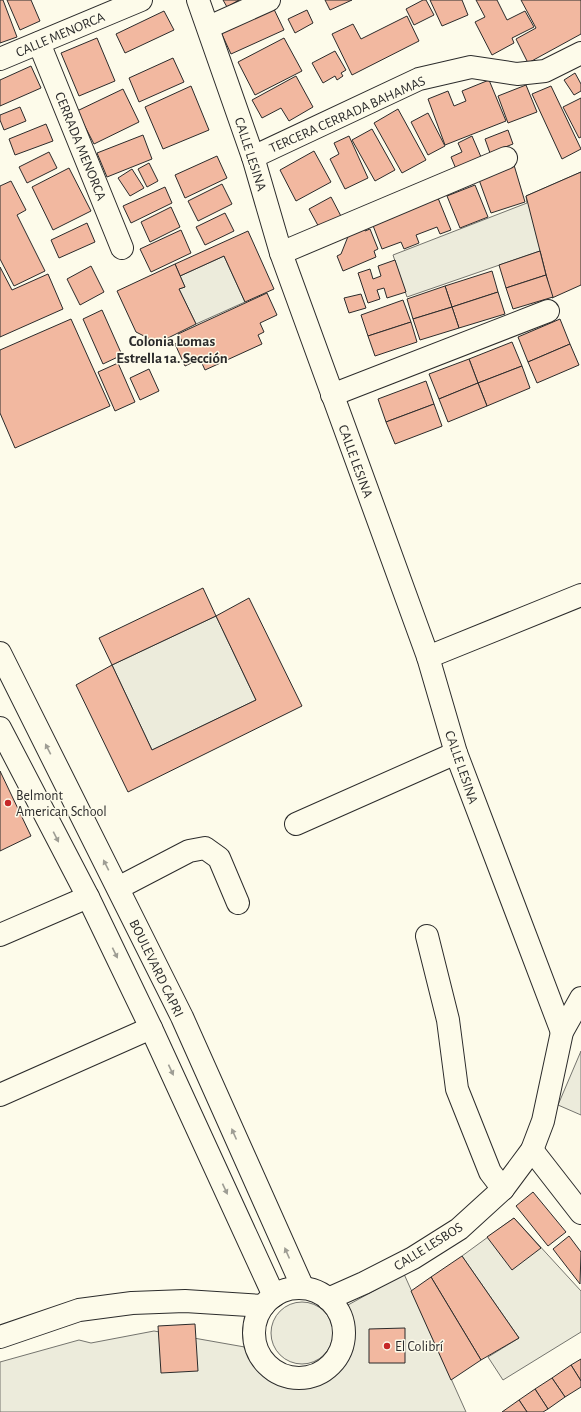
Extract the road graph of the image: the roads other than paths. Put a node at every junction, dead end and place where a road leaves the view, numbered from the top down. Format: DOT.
graph roads {
  1 [pos="141,0"];
  2 [pos="198,0"];
  3 [pos="269,0"];
  4 [pos="209,27"];
  5 [pos="40,43"];
  6 [pos="581,53"];
  7 [pos="0,59"];
  8 [pos="253,156"];
  9 [pos="506,158"];
  10 [pos="122,248"];
  11 [pos="281,253"];
  12 [pos="548,311"];
  13 [pos="332,395"];
  14 [pos="581,595"];
  15 [pos="0,652"];
  16 [pos="428,657"];
  17 [pos="0,728"];
  18 [pos="456,753"];
  19 [pos="296,824"];
  20 [pos="118,888"];
  21 [pos="88,897"];
  22 [pos="238,903"];
  23 [pos="0,935"];
  24 [pos="427,936"];
  25 [pos="581,998"];
  26 [pos="151,1028"];
  27 [pos="562,1032"];
  28 [pos="0,1095"];
  29 [pos="532,1150"];
  30 [pos="503,1189"];
  31 [pos="581,1213"];
  32 [pos="303,1288"];
  33 [pos="328,1299"];
  34 [pos="269,1301"];
  35 [pos="0,1337"];
  1 -- 5 [label="street, CALLE MENORCA"];
  2 -- 4 [label="street, CALLE LESINA"];
  3 -- 4 [label="street"];
  4 -- 8 [label="street, CALLE LESINA"];
  5 -- 7 [label="street, CALLE MENORCA"];
  5 -- 10 [label="street, CERRADA MENORCA"];
  6 -- 8 [label="street, TERCERA CERRADA BAHAMAS"];
  8 -- 11 [label="street, CALLE LESINA"];
  9 -- 11 [label="street"];
  11 -- 13 [label="street, CALLE LESINA"];
  12 -- 13 [label="street"];
  13 -- 16 [label="street, CALLE LESINA"];
  14 -- 16 [label="street"];
  20 -- 15 [label="street, BOULEVARD CAPRI, one-way"];
  16 -- 18 [label="street, CALLE LESINA"];
  17 -- 21 [label="street, one-way"];
  18 -- 19 [label="street"];
  18 -- 27 [label="street, CALLE LESINA"];
  20 -- 22 [label="street"];
  32 -- 20 [label="street, BOULEVARD CAPRI, one-way"];
  21 -- 23 [label="street"];
  21 -- 26 [label="street, one-way"];
  24 -- 30 [label="street"];
  25 -- 27 [label="street, CALLE LESBOS"];
  26 -- 28 [label="street"];
  26 -- 34 [label="street, one-way"];
  27 -- 29 [label="street, CALLE LESBOS"];
  29 -- 30 [label="street, CALLE LESBOS"];
  29 -- 31 [label="street"];
  30 -- 33 [label="street, CALLE LESBOS"];
  32 -- 33 [label="street"];
  32 -- 34 [label="street"];
  33 -- 34 [label="street"];
  34 -- 35 [label="street"];
}
